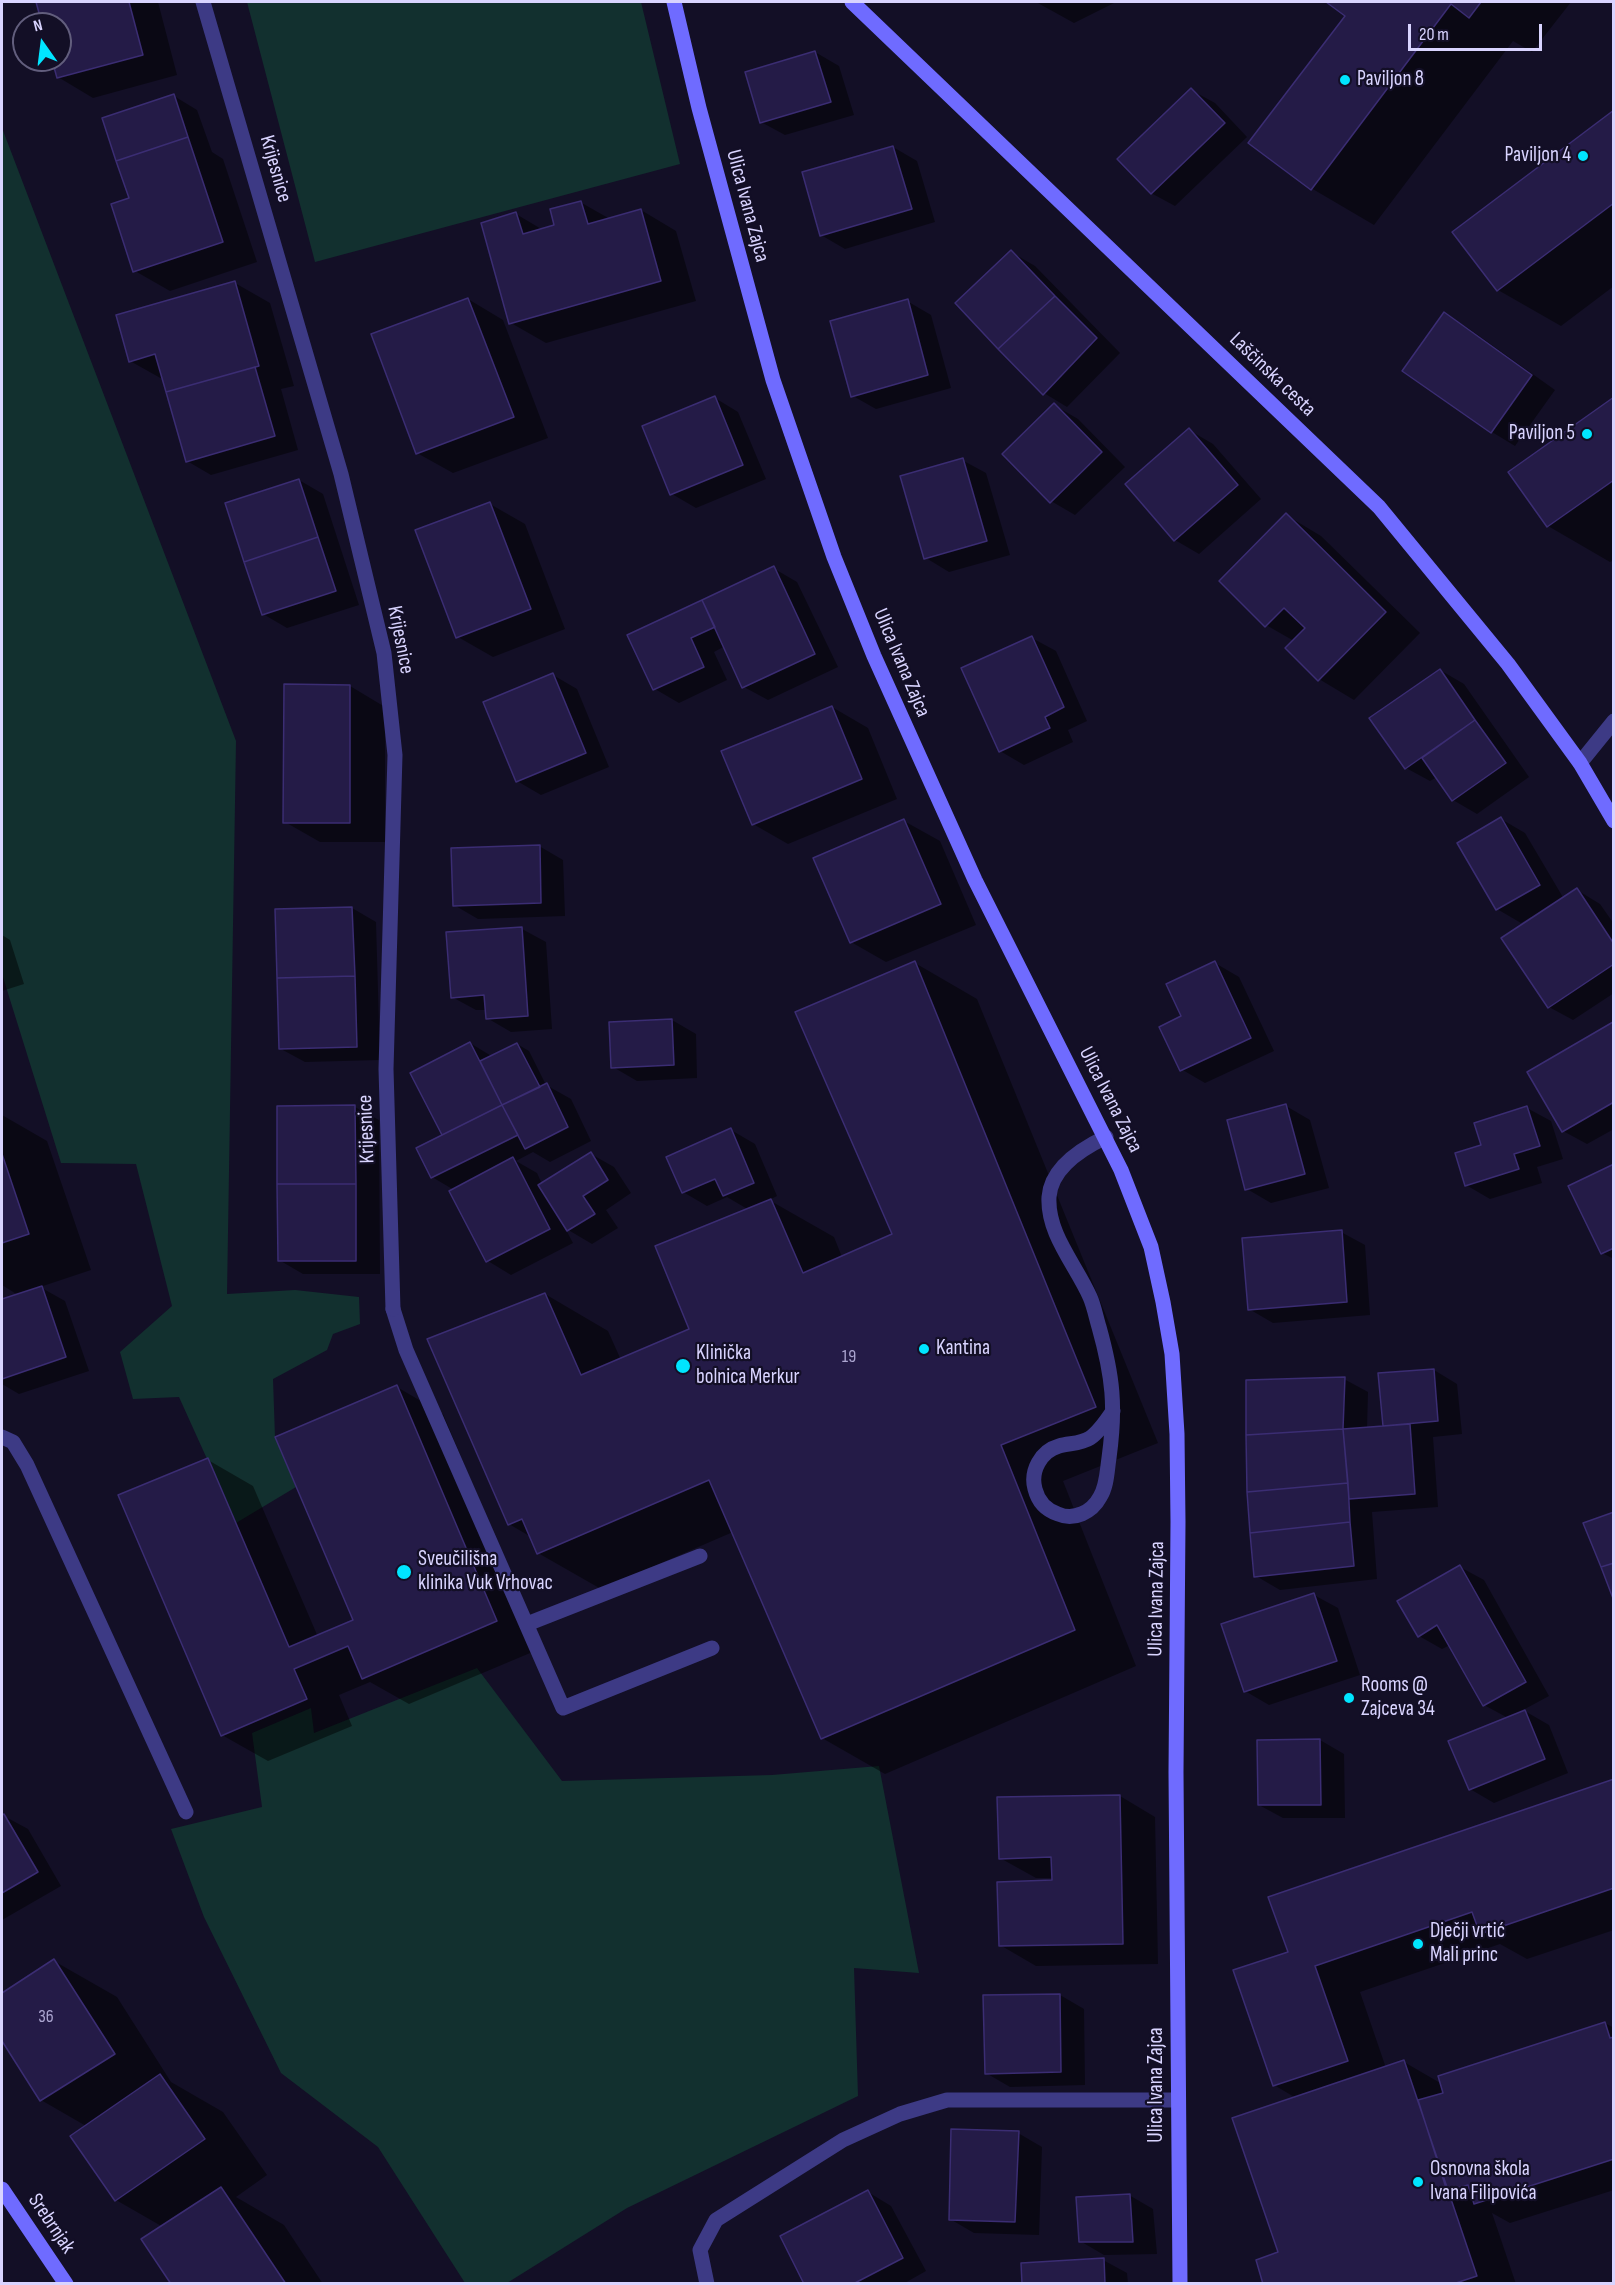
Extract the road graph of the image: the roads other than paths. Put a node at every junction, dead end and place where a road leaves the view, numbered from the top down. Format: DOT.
graph roads {
  1 [pos="203,2"];
  2 [pos="674,2"];
  3 [pos="852,2"];
  4 [pos="1614,721"];
  5 [pos="1581,763"];
  6 [pos="1614,821"];
  7 [pos="1106,1137"];
  8 [pos="1113,1411"];
  9 [pos="2,1437"];
  10 [pos="700,1556"];
  11 [pos="527,1624"];
  12 [pos="712,1648"];
  13 [pos="186,1812"];
  14 [pos="1177,2100"];
  15 [pos="2,2189"];
  16 [pos="66,2283"];
  17 [pos="707,2283"];
  18 [pos="1180,2283"];
  1 -- 11 [label="street, Krijesnice"];
  2 -- 7 [label="main road, Ulica Ivana Zajca"];
  3 -- 5 [label="main road, Laščinska cesta"];
  4 -- 5 [label="street"];
  5 -- 6 [label="main road, Laščinska cesta"];
  7 -- 8 [label="street"];
  7 -- 14 [label="main road, Ulica Ivana Zajca"];
  8 -- 8 [label="street"];
  9 -- 13 [label="street"];
  10 -- 11 [label="street"];
  11 -- 12 [label="street, Krijesnice"];
  14 -- 17 [label="street"];
  14 -- 18 [label="main road, Ulica Ivana Zajca"];
  15 -- 16 [label="main road, Srebrnjak"];
}
